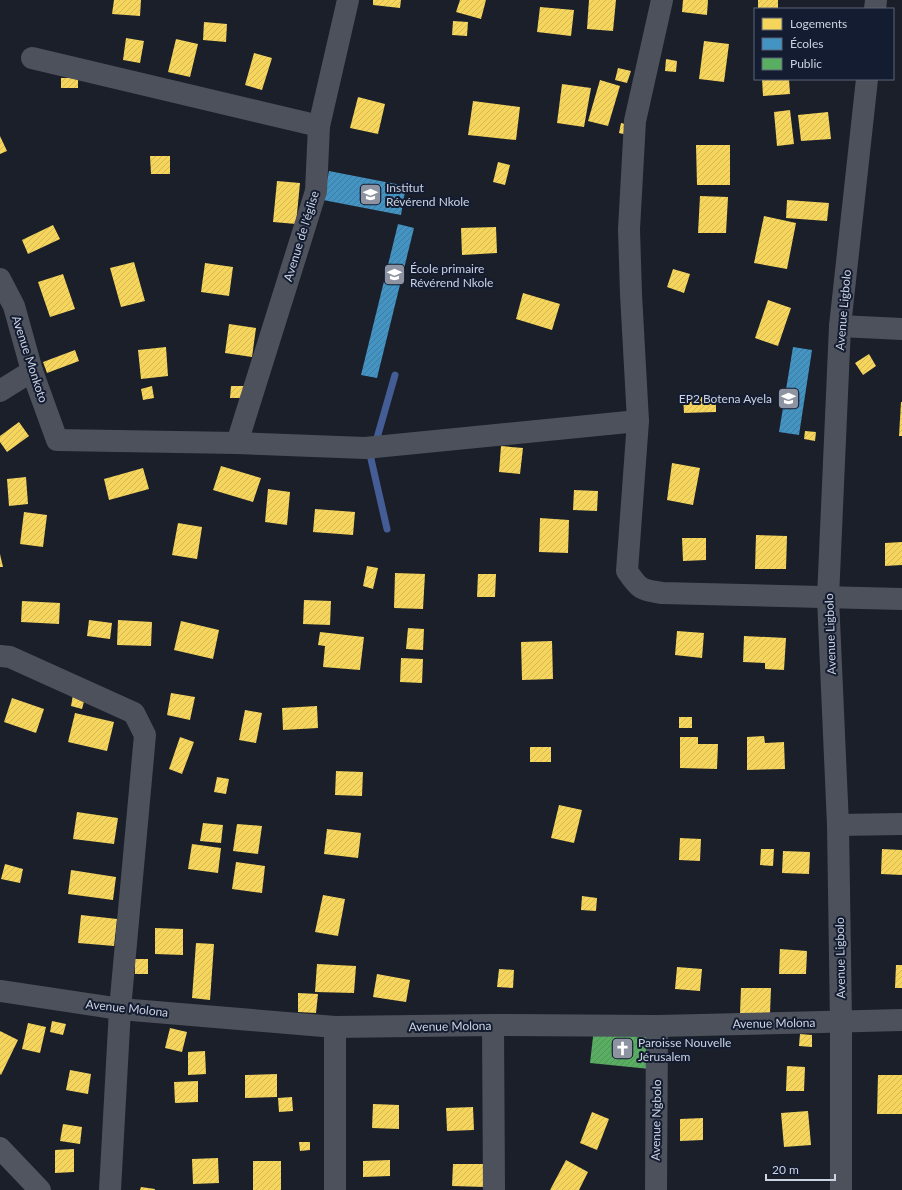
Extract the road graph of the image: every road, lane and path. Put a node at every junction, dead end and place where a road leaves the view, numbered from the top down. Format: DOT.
graph roads {
  1 [pos="348,0"];
  2 [pos="662,0"];
  3 [pos="32,58"];
  4 [pos="867,80"];
  5 [pos="319,126"];
  6 [pos="0,279"];
  7 [pos="840,326"];
  8 [pos="902,329"];
  9 [pos="32,371"];
  10 [pos="0,392"];
  11 [pos="638,421"];
  12 [pos="236,443"];
  13 [pos="828,598"];
  14 [pos="902,599"];
  15 [pos="0,656"];
  16 [pos="902,824"];
  17 [pos="838,825"];
  18 [pos="0,991"];
  19 [pos="120,1009"];
  20 [pos="902,1020"];
  21 [pos="841,1022"];
  22 [pos="493,1025"];
  23 [pos="657,1026"];
  24 [pos="335,1027"];
  25 [pos="0,1148"];
  26 [pos="40,1190"];
  27 [pos="110,1190"];
  28 [pos="335,1190"];
  29 [pos="494,1190"];
  30 [pos="656,1190"];
  31 [pos="841,1190"];
  1 -- 5 [label="street, Avenue de l'église"];
  2 -- 11 [label="street"];
  3 -- 5 [label="street"];
  4 -- 7 [label="street, Avenue Ligbolo"];
  5 -- 12 [label="street, Avenue de l'église"];
  6 -- 9 [label="street, Avenue Monkoto"];
  7 -- 8 [label="street"];
  7 -- 13 [label="street, Avenue Ligbolo"];
  9 -- 10 [label="street"];
  9 -- 12 [label="street, Avenue Monkoto"];
  11 -- 12 [label="street"];
  11 -- 13 [label="street"];
  13 -- 14 [label="street"];
  13 -- 17 [label="street, Avenue Ligbolo"];
  15 -- 19 [label="street"];
  16 -- 17 [label="street"];
  17 -- 21 [label="street, Avenue Ligbolo"];
  18 -- 19 [label="street, Avenue Molona"];
  19 -- 24 [label="street, Avenue Molona"];
  19 -- 27 [label="street"];
  20 -- 21 [label="street, Avenue Molona"];
  21 -- 23 [label="street, Avenue Molona"];
  21 -- 31 [label="street, Avenue Ligbolo"];
  22 -- 23 [label="street, Avenue Molona"];
  22 -- 24 [label="street, Avenue Molona"];
  22 -- 29 [label="street"];
  23 -- 30 [label="street, Avenue Ngbolo"];
  24 -- 28 [label="street"];
  25 -- 26 [label="street"];
}
